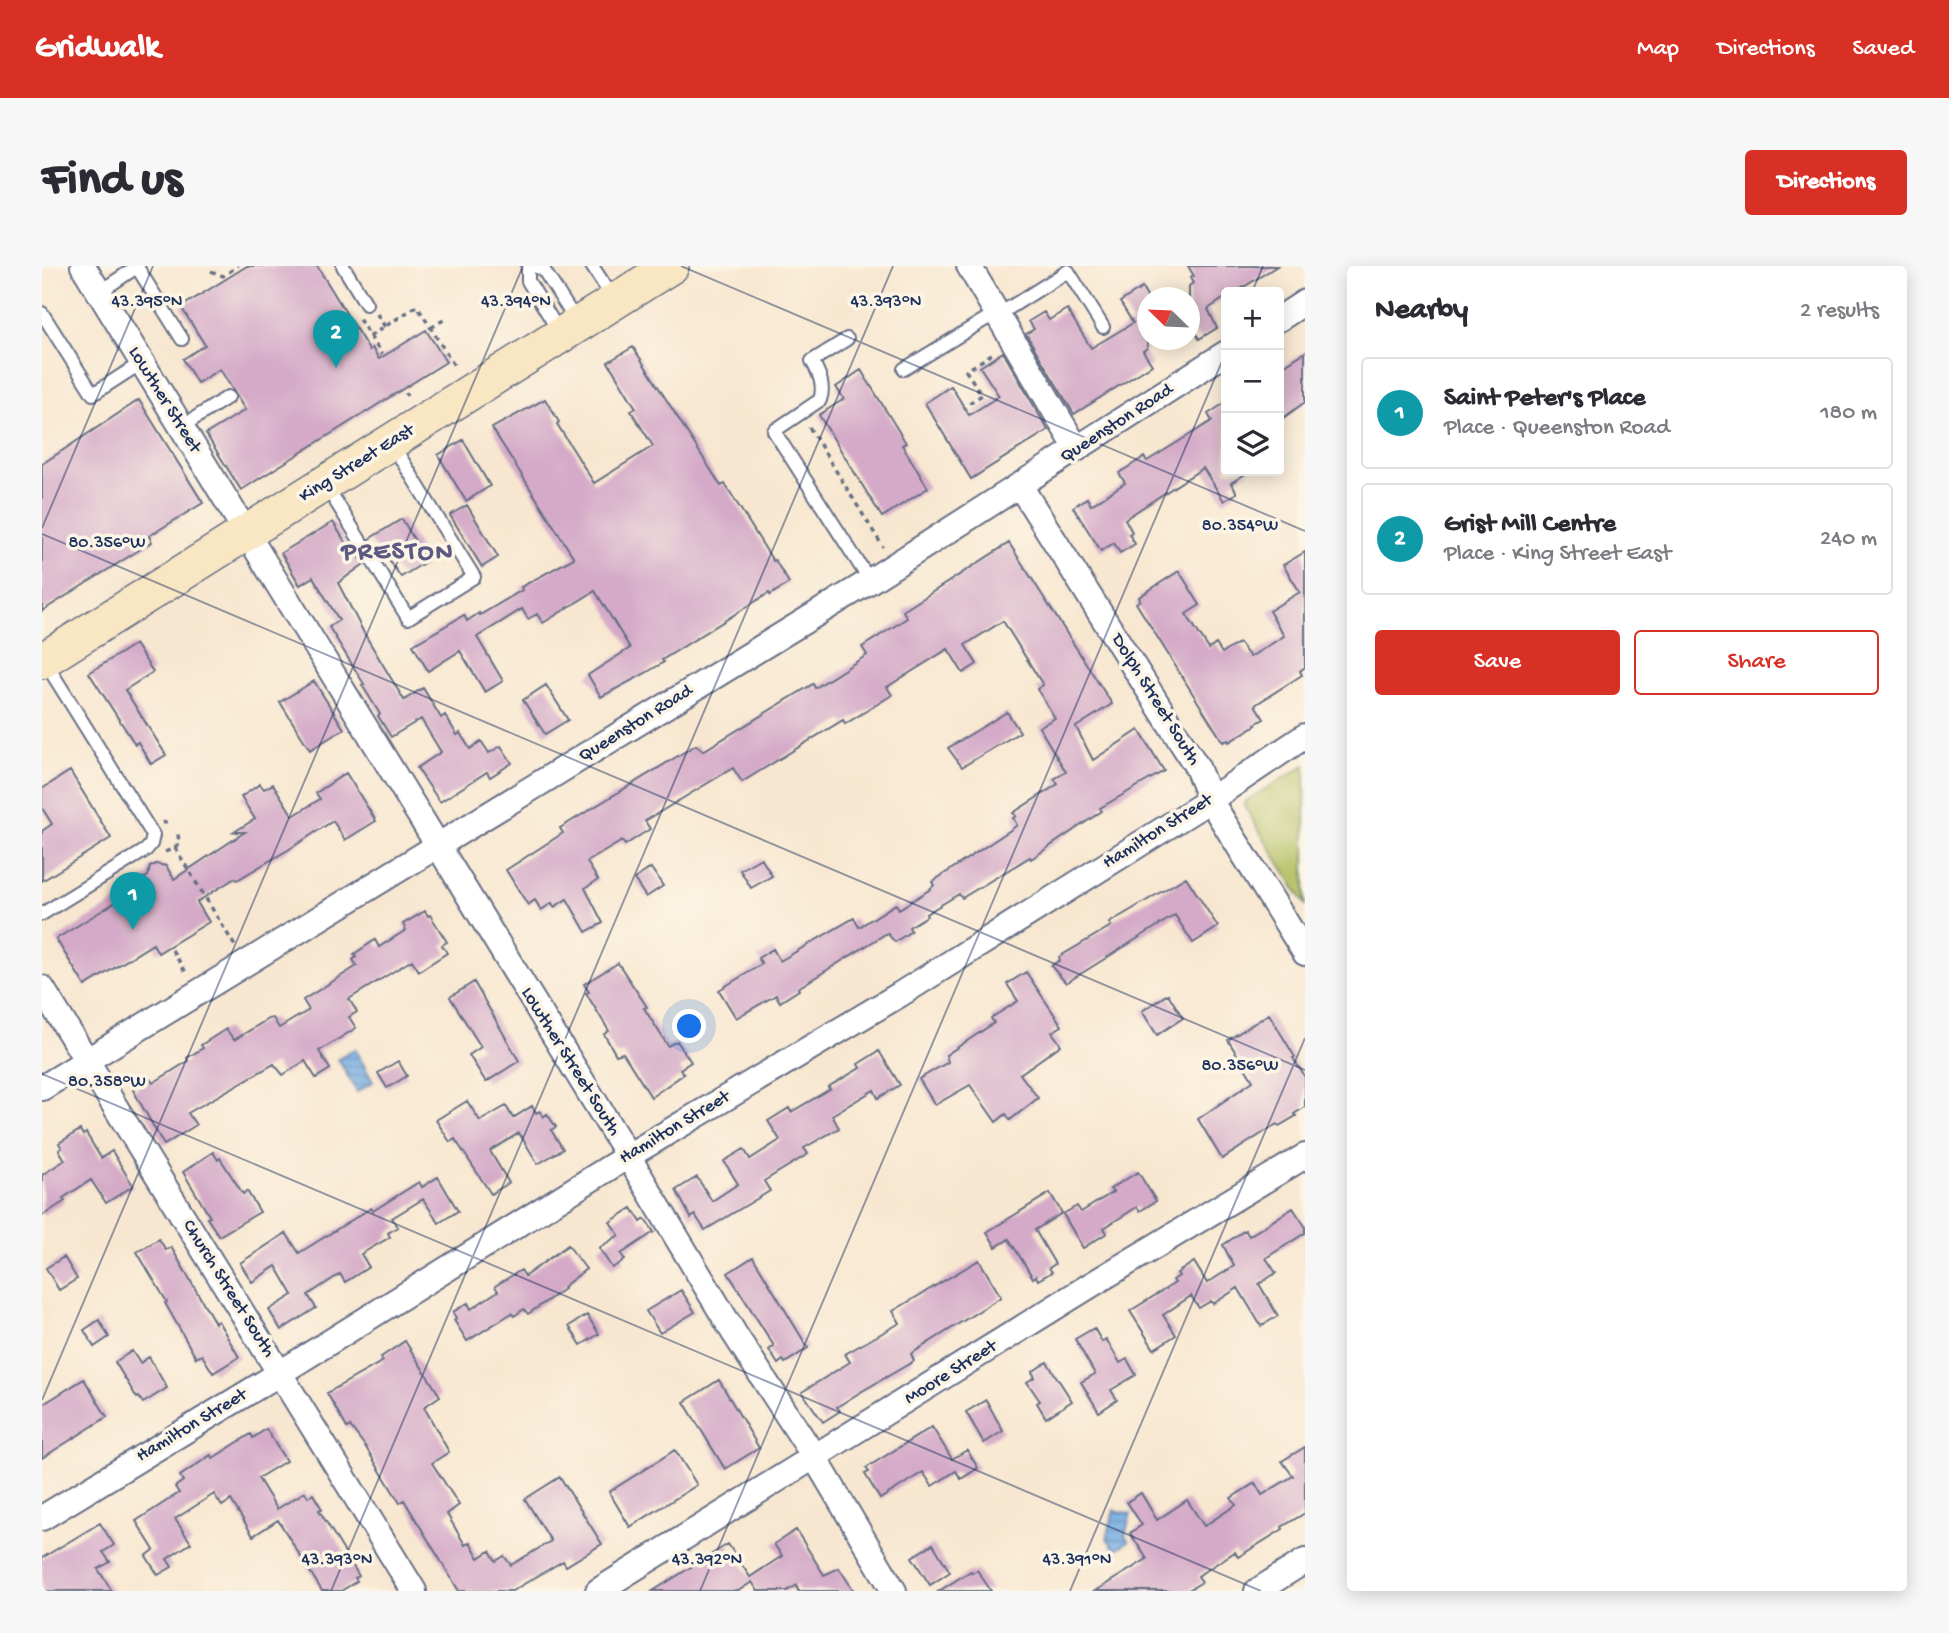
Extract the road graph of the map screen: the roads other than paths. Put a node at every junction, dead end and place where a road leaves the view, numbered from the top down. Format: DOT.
graph roads {
  1 [pos="83,266"];
  2 [pos="343,266"];
  3 [pos="528,266"];
  4 [pos="534,266"];
  5 [pos="592,266"];
  6 [pos="671,266"];
  7 [pos="969,266"];
  8 [pos="137,267"];
  9 [pos="98,293"];
  10 [pos="615,302"];
  11 [pos="1305,302"];
  12 [pos="366,304"];
  13 [pos="42,313"];
  14 [pos="998,315"];
  15 [pos="1284,316"];
  16 [pos="1103,327"];
  17 [pos="569,329"];
  18 [pos="182,339"];
  19 [pos="847,339"];
  20 [pos="1221,356"];
  21 [pos="141,363"];
  22 [pos="904,369"];
  23 [pos="228,397"];
  24 [pos="181,427"];
  25 [pos="391,443"];
  26 [pos="1077,449"];
  27 [pos="325,484"];
  28 [pos="1020,486"];
  29 [pos="247,533"];
  30 [pos="870,581"];
  31 [pos="43,660"];
  32 [pos="1305,736"];
  33 [pos="1210,800"];
  34 [pos="438,847"];
  35 [pos="42,914"];
  36 [pos="1305,953"];
  37 [pos="42,988"];
  38 [pos="87,1061"];
  39 [pos="42,1088"];
  40 [pos="628,1156"];
  41 [pos="1305,1156"];
  42 [pos="280,1373"];
  43 [pos="815,1458"];
  44 [pos="42,1518"];
  45 [pos="1305,1561"];
  46 [pos="414,1591"];
  47 [pos="598,1591"];
  48 [pos="894,1591"];
  49 [pos="1257,1591"];
  1 -- 9 [label="street, Lowther Street"];
  2 -- 12 [label="lane"];
  3 -- 17 [label="lane"];
  4 -- 17 [label="lane"];
  5 -- 10 [label="lane"];
  6 -- 10 [label="main road, King Street East"];
  7 -- 14 [label="street"];
  8 -- 9 [label="lane"];
  8 -- 18 [label="lane"];
  9 -- 21 [label="street, Lowther Street"];
  10 -- 17 [label="main road, King Street East"];
  11 -- 15 [label="street"];
  13 -- 21 [label="lane"];
  14 -- 16 [label="lane"];
  14 -- 22 [label="lane"];
  14 -- 26 [label="street"];
  17 -- 25 [label="main road, King Street East"];
  19 -- 30 [label="lane"];
  20 -- 26 [label="street, Queenston Road"];
  21 -- 24 [label="street, Lowther Street"];
  23 -- 24 [label="lane"];
  24 -- 29 [label="street, Lowther Street"];
  25 -- 27 [label="main road, King Street East"];
  25 -- 27 [label="lane"];
  26 -- 28 [label="street, Queenston Road"];
  27 -- 29 [label="main road, King Street East"];
  28 -- 30 [label="street, Queenston Road"];
  28 -- 33 [label="street, Dolph Street South"];
  29 -- 31 [label="main road, King Street East"];
  29 -- 34 [label="street, Lowther Street South"];
  30 -- 34 [label="street, Queenston Road"];
  31 -- 35 [label="lane"];
  32 -- 33 [label="street, Hamilton Street"];
  33 -- 36 [label="street, Dolph Street South"];
  33 -- 40 [label="street, Hamilton Street"];
  34 -- 38 [label="street, Queenston Road"];
  34 -- 40 [label="street, Lowther Street South"];
  37 -- 38 [label="street, Church Street South"];
  38 -- 39 [label="street, Queenston Road"];
  38 -- 42 [label="street, Church Street South"];
  40 -- 42 [label="street, Hamilton Street"];
  40 -- 43 [label="street, Lowther Street South"];
  41 -- 43 [label="street, Moore Street"];
  42 -- 44 [label="street, Hamilton Street"];
  42 -- 46 [label="street, Church Street South"];
  43 -- 47 [label="street, Moore Street"];
  43 -- 48 [label="street, Lowther Street South"];
  45 -- 49 [label="street"];
}
